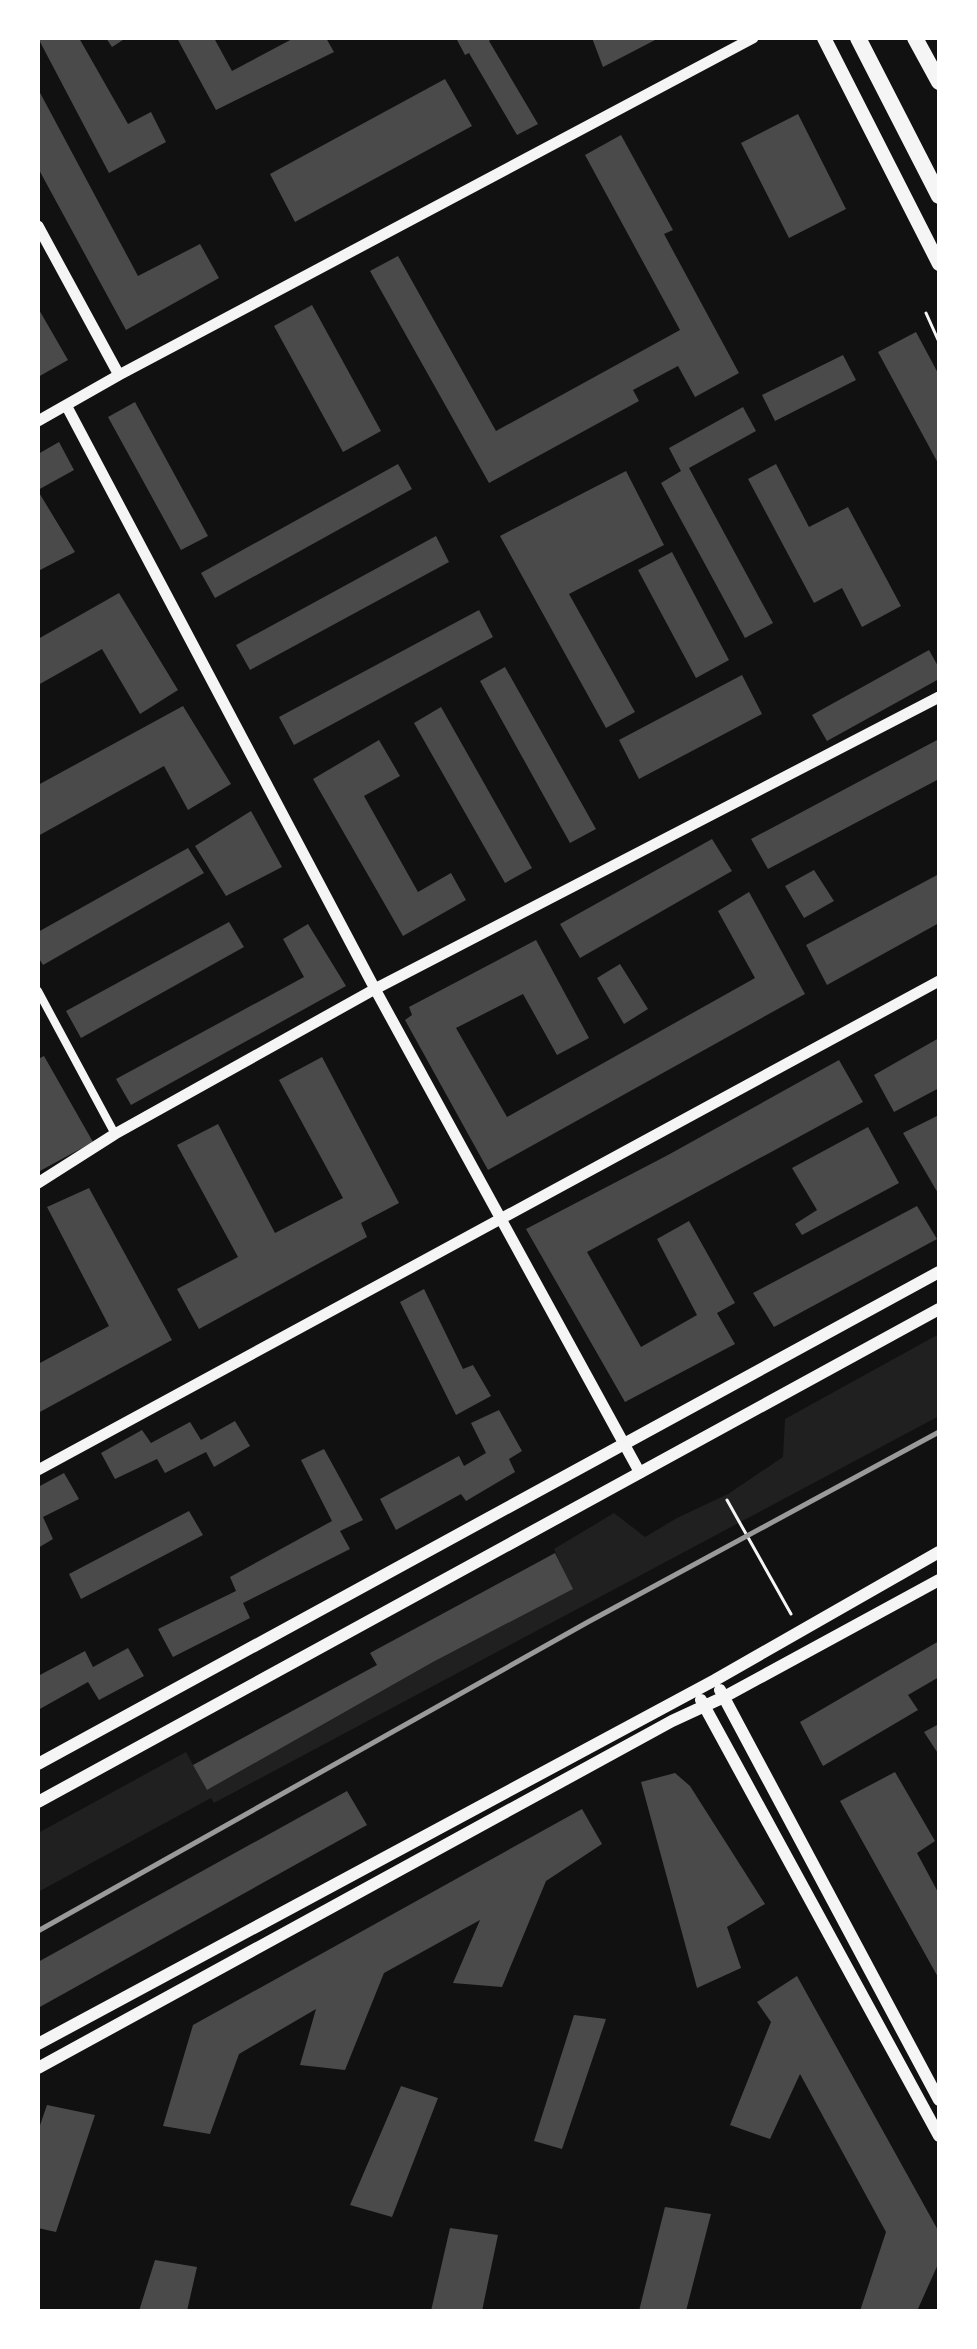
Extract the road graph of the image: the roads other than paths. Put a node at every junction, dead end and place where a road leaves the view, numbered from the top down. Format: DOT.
graph roads {
  1 [pos="753,38"];
  2 [pos="824,38"];
  3 [pos="858,38"];
  4 [pos="915,38"];
  5 [pos="939,82"];
  6 [pos="939,196"];
  7 [pos="38,226"];
  8 [pos="939,264"];
  9 [pos="119,375"];
  10 [pos="66,405"];
  11 [pos="38,421"];
  12 [pos="939,697"];
  13 [pos="939,981"];
  14 [pos="375,989"];
  15 [pos="38,991"];
  16 [pos="115,1134"];
  17 [pos="38,1183"];
  18 [pos="501,1217"];
  19 [pos="939,1272"];
  20 [pos="939,1309"];
  21 [pos="623,1443"];
  22 [pos="38,1470"];
  23 [pos="640,1473"];
  24 [pos="939,1552"];
  25 [pos="939,1580"];
  26 [pos="715,1680"];
  27 [pos="696,1690"];
  28 [pos="724,1697"];
  29 [pos="705,1707"];
  30 [pos="38,1764"];
  31 [pos="38,1802"];
  32 [pos="38,2044"];
  33 [pos="38,2068"];
  34 [pos="939,2100"];
  35 [pos="939,2136"];
  1 -- 9 [label="street"];
  2 -- 8 [label="main road"];
  3 -- 6 [label="highway"];
  4 -- 5 [label="highway"];
  7 -- 9 [label="street"];
  9 -- 10 [label="street"];
  10 -- 11 [label="street"];
  10 -- 14 [label="street"];
  12 -- 14 [label="street"];
  13 -- 18 [label="street"];
  14 -- 16 [label="street"];
  14 -- 18 [label="street"];
  15 -- 16 [label="street"];
  16 -- 17 [label="street"];
  18 -- 21 [label="street"];
  18 -- 22 [label="street"];
  19 -- 21 [label="main road"];
  20 -- 23 [label="main road"];
  21 -- 23 [label="street"];
  21 -- 30 [label="main road"];
  23 -- 31 [label="main road"];
  24 -- 26 [label="main road"];
  25 -- 28 [label="main road"];
  26 -- 27 [label="main road"];
  26 -- 28 [label="main road"];
  27 -- 29 [label="main road"];
  27 -- 32 [label="main road"];
  28 -- 29 [label="main road"];
  28 -- 34 [label="main road"];
  29 -- 33 [label="main road"];
  29 -- 35 [label="main road"];
}
